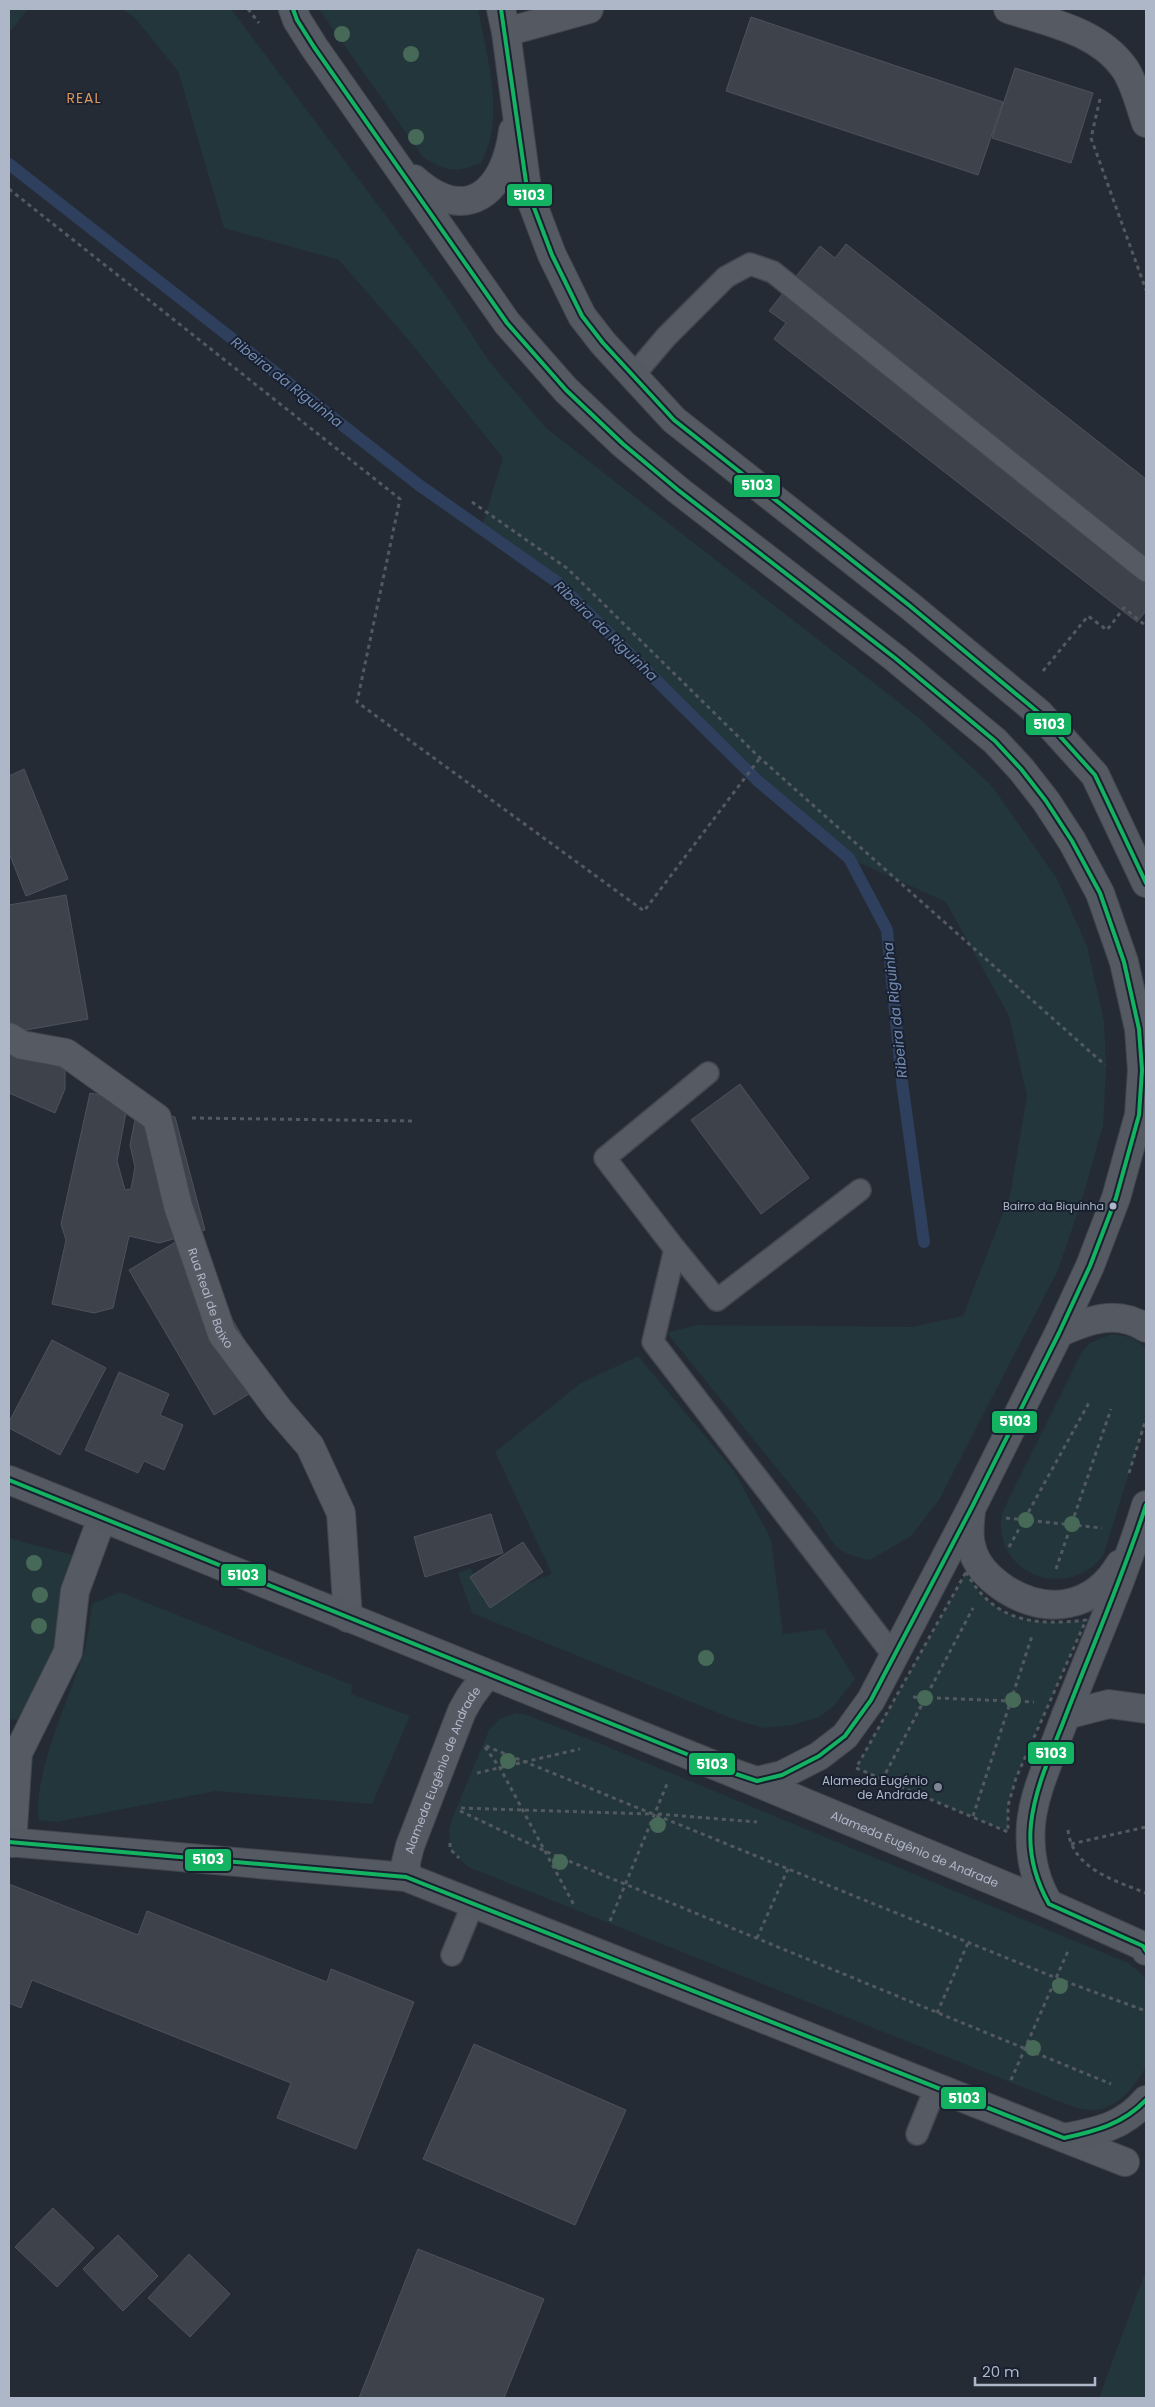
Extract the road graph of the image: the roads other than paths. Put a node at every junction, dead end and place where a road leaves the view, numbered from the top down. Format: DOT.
graph roads {
  1 [pos="293,9"];
  2 [pos="589,9"];
  3 [pos="1008,9"];
  4 [pos="504,20"];
  5 [pos="516,104"];
  6 [pos="1144,110"];
  7 [pos="396,164"];
  8 [pos="633,376"];
  9 [pos="1146,571"];
  10 [pos="1146,884"];
  11 [pos="9,1037"];
  12 [pos="708,1073"];
  13 [pos="860,1190"];
  14 [pos="675,1249"];
  15 [pos="1146,1328"];
  16 [pos="1059,1333"];
  17 [pos="9,1480"];
  18 [pos="1146,1505"];
  19 [pos="972,1507"];
  20 [pos="102,1518"];
  21 [pos="1124,1533"];
  22 [pos="348,1618"];
  23 [pos="894,1656"];
  24 [pos="487,1674"];
  25 [pos="1058,1709"];
  26 [pos="1146,1709"];
  27 [pos="736,1774"];
  28 [pos="10,1842"];
  29 [pos="406,1877"];
  30 [pos="474,1904"];
  31 [pos="1049,1904"];
  32 [pos="1145,1948"];
  33 [pos="452,1955"];
  34 [pos="936,2088"];
  35 [pos="1146,2100"];
  36 [pos="917,2134"];
  37 [pos="1064,2138"];
  38 [pos="1125,2162"];
  1 -- 7 [label="street"];
  2 -- 4 [label="street"];
  3 -- 6 [label="street"];
  4 -- 5 [label="street"];
  5 -- 7 [label="street"];
  5 -- 8 [label="street"];
  7 -- 16 [label="street"];
  8 -- 9 [label="lane"];
  8 -- 10 [label="street"];
  11 -- 22 [label="street, Rua Real de Baixo"];
  12 -- 14 [label="lane"];
  13 -- 14 [label="lane"];
  14 -- 23 [label="lane"];
  15 -- 16 [label="street"];
  16 -- 19 [label="street"];
  17 -- 20 [label="street"];
  18 -- 21 [label="street"];
  19 -- 21 [label="street"];
  19 -- 23 [label="street"];
  20 -- 22 [label="street"];
  20 -- 28 [label="street"];
  21 -- 25 [label="street"];
  22 -- 24 [label="street"];
  23 -- 27 [label="street"];
  24 -- 27 [label="street, Alameda Eugênio de Andrade"];
  24 -- 29 [label="street, Alameda Eugênio de Andrade"];
  25 -- 26 [label="street"];
  25 -- 31 [label="street"];
  27 -- 31 [label="street, Alameda Eugênio de Andrade"];
  28 -- 29 [label="street"];
  29 -- 30 [label="street"];
  30 -- 33 [label="lane"];
  30 -- 34 [label="street"];
  31 -- 32 [label="street, Alameda Eugênio de Andrade"];
  34 -- 36 [label="lane"];
  34 -- 37 [label="street"];
  35 -- 37 [label="street"];
  37 -- 38 [label="street"];
}
